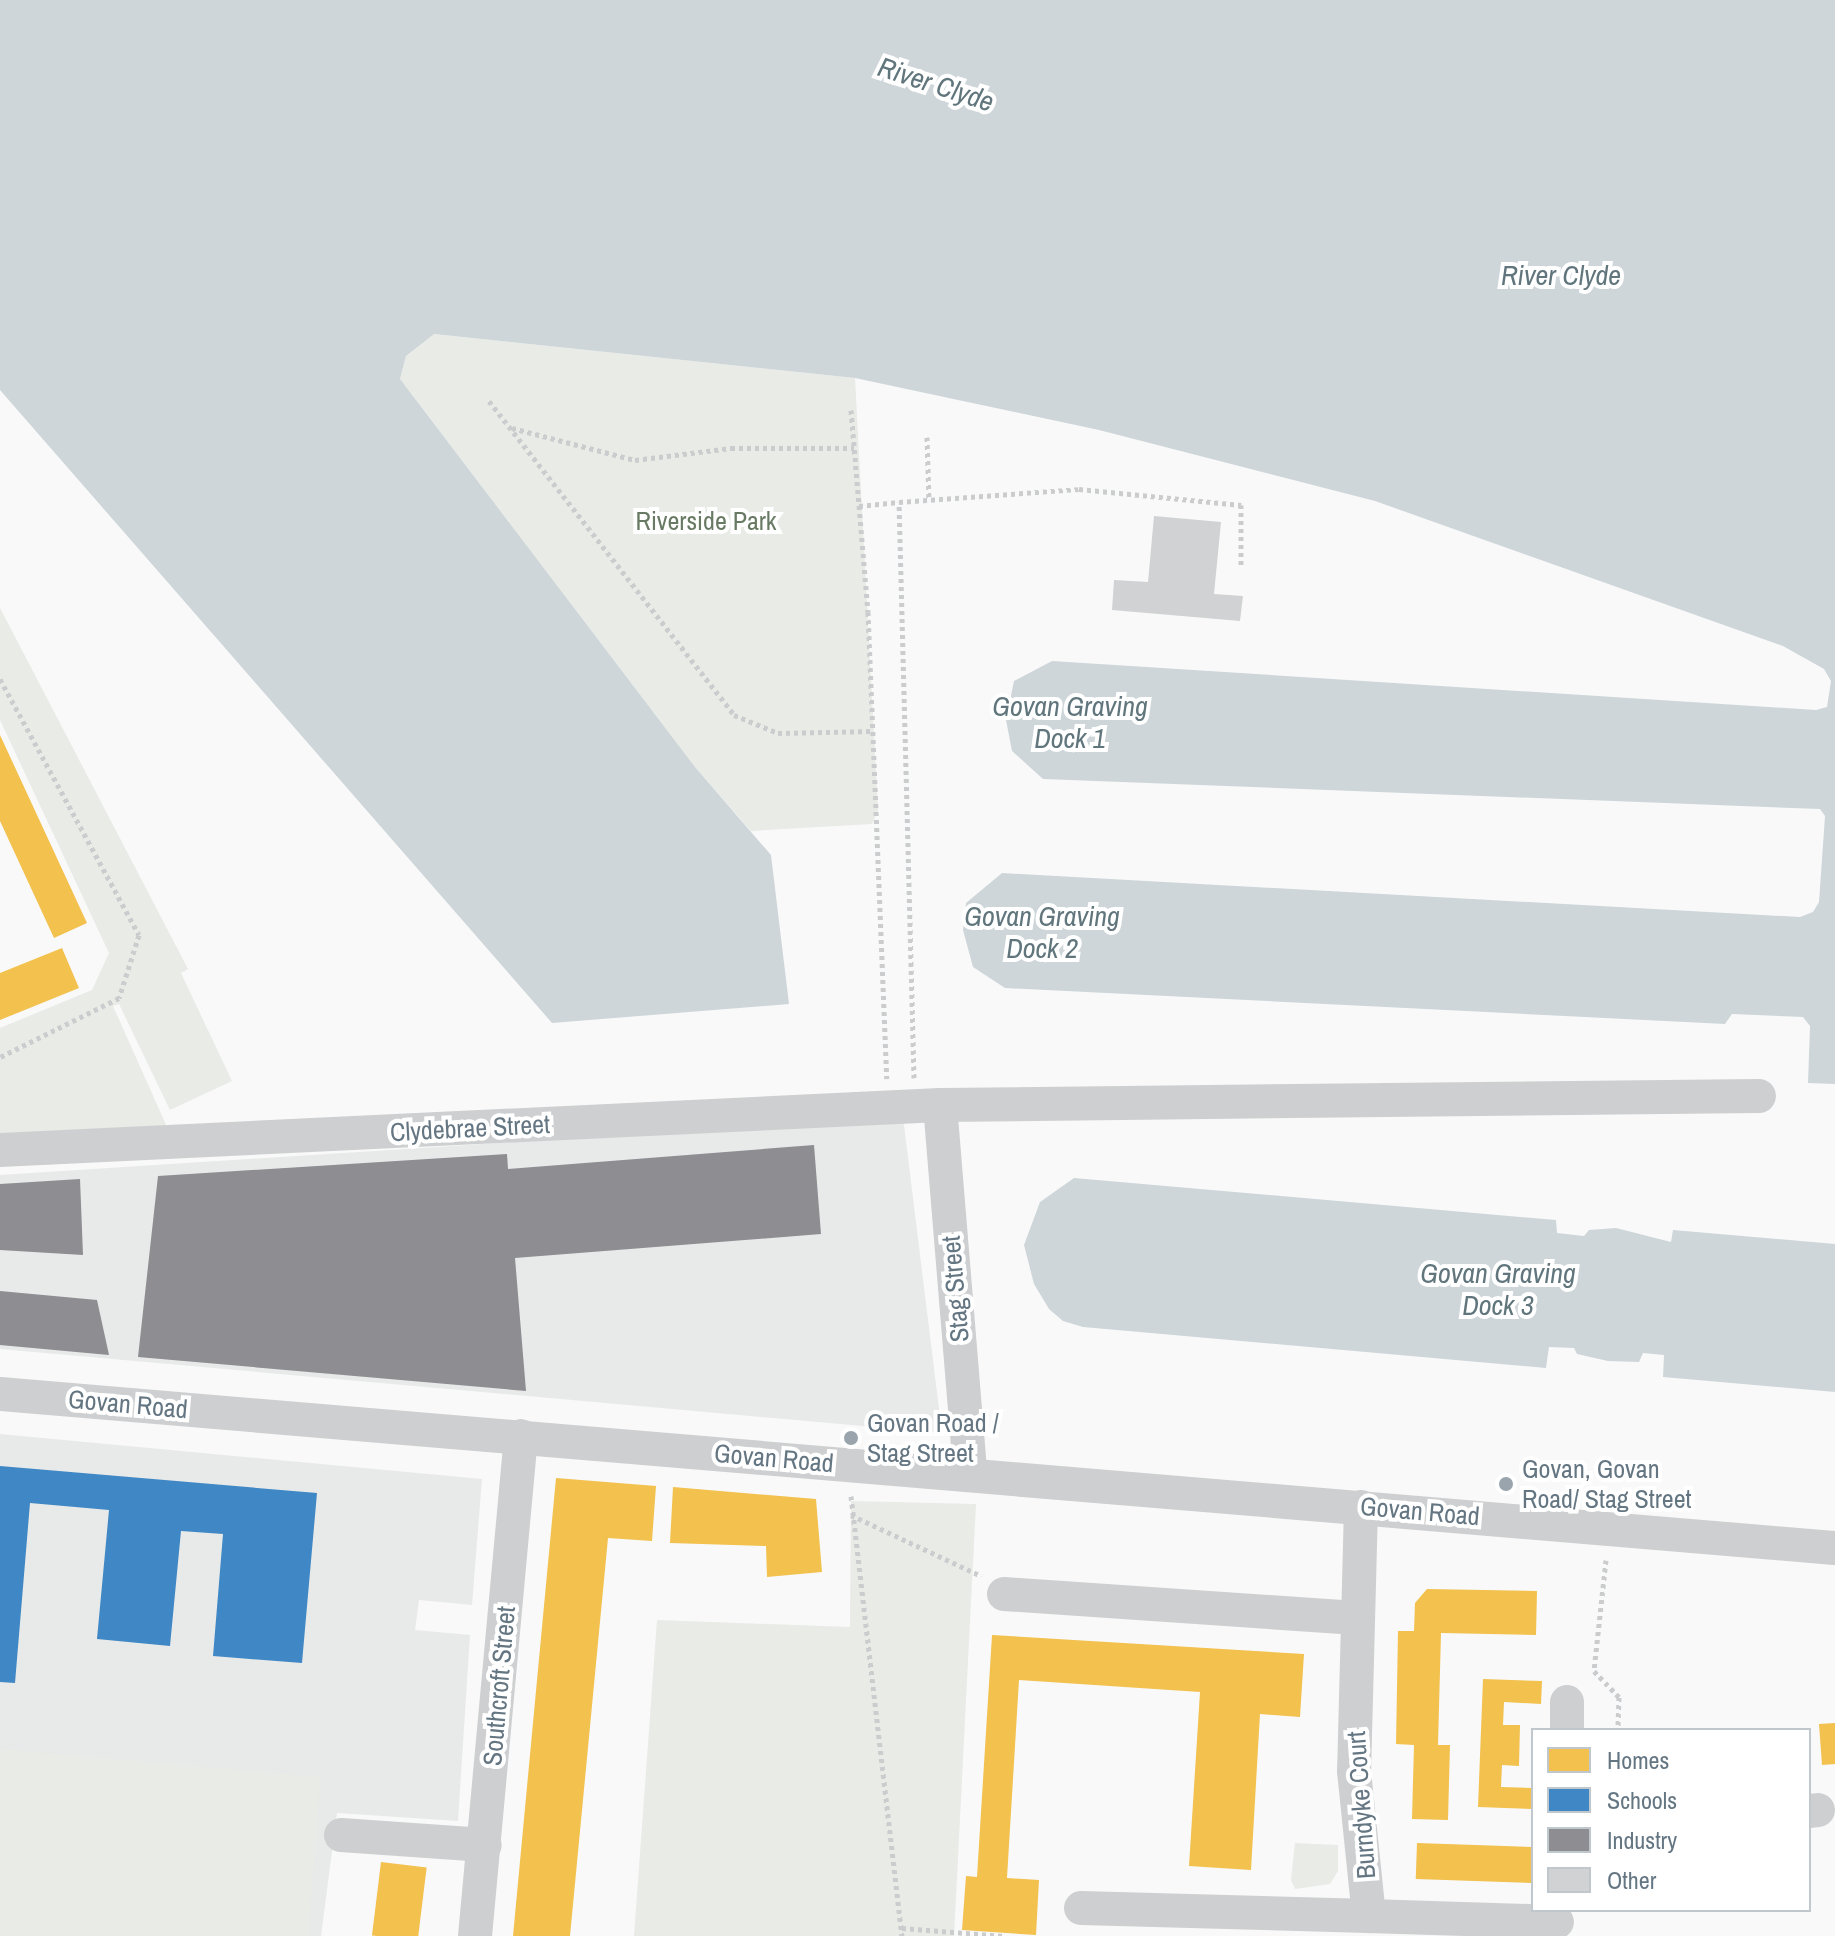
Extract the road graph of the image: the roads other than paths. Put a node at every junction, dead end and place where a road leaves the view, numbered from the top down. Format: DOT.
graph roads {
  1 [pos="1759,1096"];
  2 [pos="914,1107"];
  3 [pos="0,1150"];
  4 [pos="0,1394"];
  5 [pos="521,1436"];
  6 [pos="970,1473"];
  7 [pos="1361,1507"];
  8 [pos="1835,1548"];
  9 [pos="1004,1594"];
  10 [pos="1356,1618"];
  11 [pos="341,1835"];
  12 [pos="485,1845"];
  13 [pos="1081,1908"];
  14 [pos="1369,1916"];
  15 [pos="1557,1923"];
  16 [pos="475,1936"];
  1 -- 2 [label="street, Clydebrae Street"];
  2 -- 3 [label="street, Clydebrae Street"];
  2 -- 6 [label="street, Stag Street"];
  4 -- 5 [label="street, Govan Road"];
  5 -- 6 [label="street, Govan Road"];
  5 -- 12 [label="street, Southcroft Street"];
  6 -- 7 [label="street, Govan Road"];
  7 -- 8 [label="street, Govan Road"];
  7 -- 10 [label="street, Burndyke Court"];
  9 -- 10 [label="street"];
  10 -- 14 [label="street, Burndyke Court"];
  11 -- 12 [label="street"];
  12 -- 16 [label="street, Southcroft Street"];
  13 -- 14 [label="street"];
  14 -- 15 [label="street, Burndyke Court"];
}
